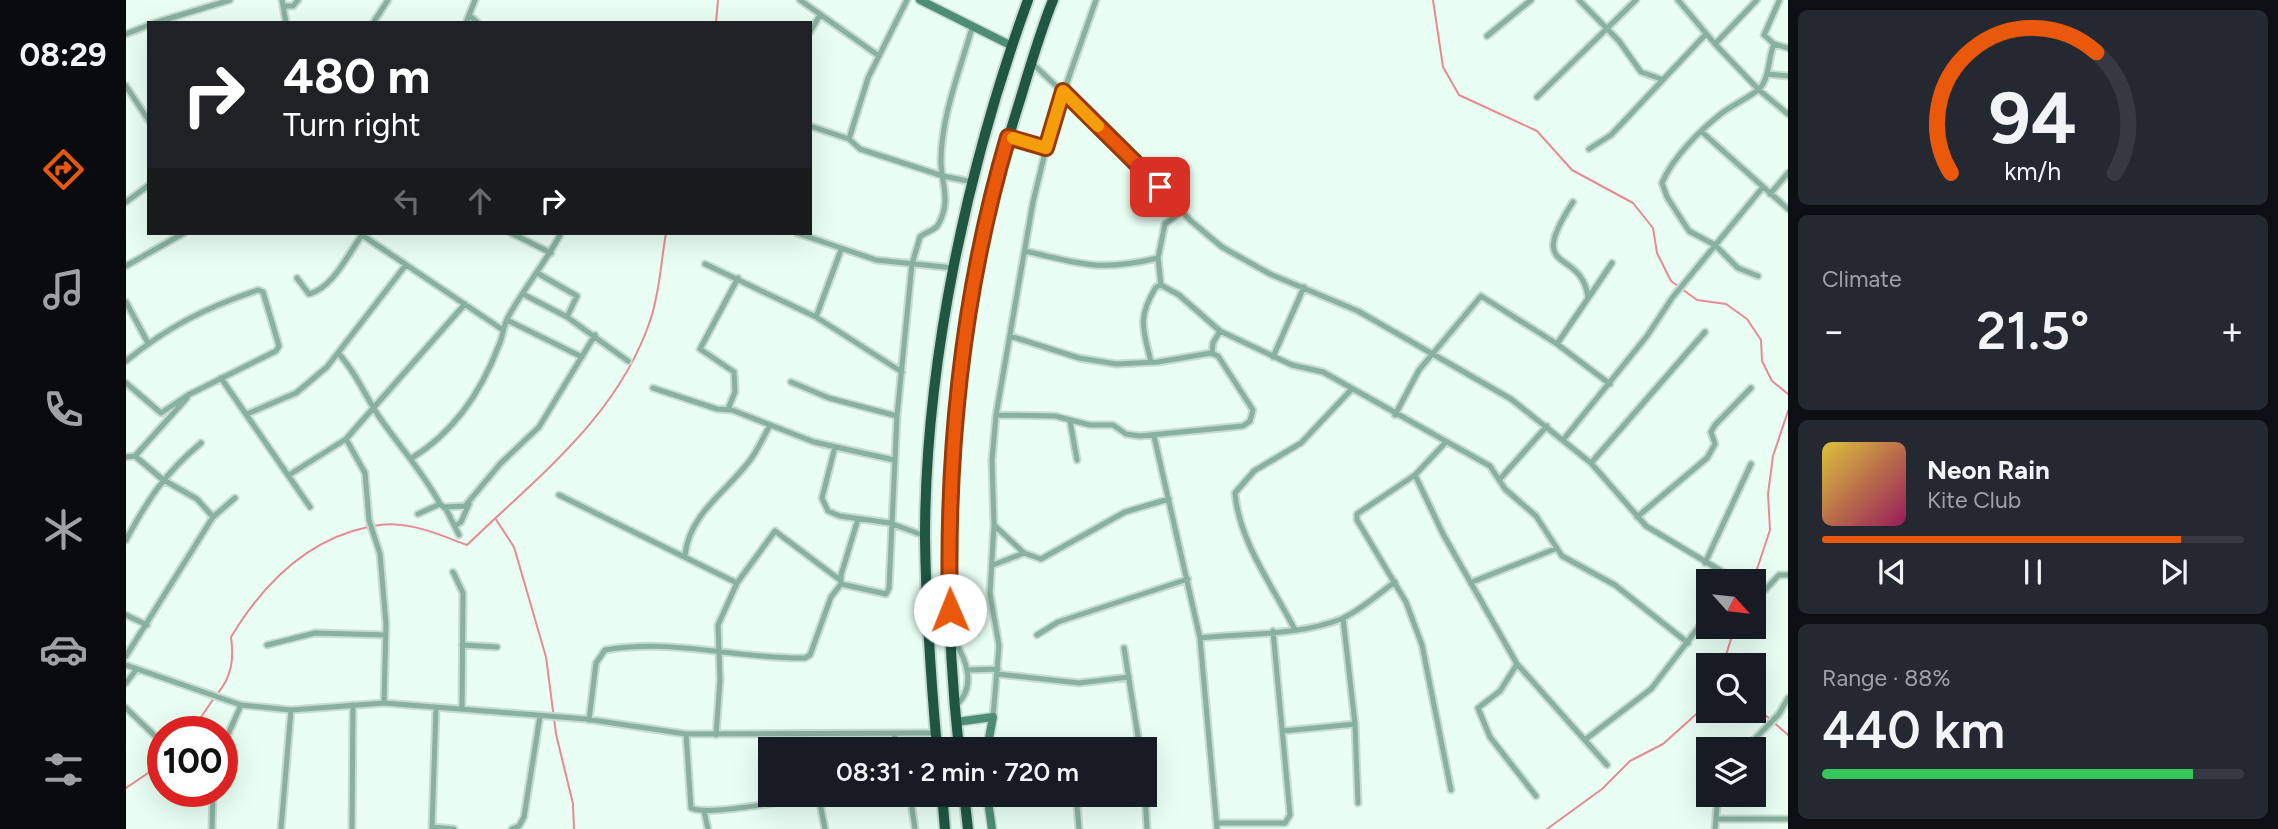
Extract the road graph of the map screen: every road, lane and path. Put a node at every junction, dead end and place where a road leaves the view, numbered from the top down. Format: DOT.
graph roads {
  1 [pos="230,0"];
  2 [pos="298,0"];
  3 [pos="388,0"];
  4 [pos="475,0"];
  5 [pos="800,0"];
  6 [pos="907,0"];
  7 [pos="920,0"];
  8 [pos="1028,0"];
  9 [pos="1054,0"];
  10 [pos="1096,0"];
  11 [pos="1531,0"];
  12 [pos="1579,0"];
  13 [pos="1636,0"];
  14 [pos="1678,0"];
  15 [pos="1757,0"];
  16 [pos="1779,1"];
  17 [pos="282,3"];
  18 [pos="469,15"];
  19 [pos="820,15"];
  20 [pos="170,20"];
  21 [pos="286,21"];
  22 [pos="374,21"];
  23 [pos="467,21"];
  24 [pos="476,21"];
  25 [pos="147,25"];
  26 [pos="1607,27"];
  27 [pos="972,28"];
  28 [pos="812,29"];
  29 [pos="126,34"];
  30 [pos="1706,34"];
  31 [pos="1487,36"];
  32 [pos="1715,44"];
  33 [pos="1774,44"];
  34 [pos="1012,46"];
  35 [pos="1788,48"];
  36 [pos="879,56"];
  37 [pos="1032,62"];
  38 [pos="1767,74"];
  39 [pos="1788,76"];
  40 [pos="1661,79"];
  41 [pos="126,86"];
  42 [pos="1759,90"];
  43 [pos="1063,91"];
  44 [pos="1537,97"];
  45 [pos="1788,114"];
  46 [pos="147,118"];
  47 [pos="812,127"];
  48 [pos="1702,132"];
  49 [pos="1008,137"];
  50 [pos="849,139"];
  51 [pos="1046,148"];
  52 [pos="1589,149"];
  53 [pos="1788,173"];
  54 [pos="943,176"];
  55 [pos="973,182"];
  56 [pos="147,186"];
  57 [pos="1763,187"];
  58 [pos="1770,194"];
  59 [pos="126,202"];
  60 [pos="1573,202"];
  61 [pos="1788,209"];
  62 [pos="1182,211"];
  63 [pos="180,235"];
  64 [pos="360,235"];
  65 [pos="362,235"];
  66 [pos="373,235"];
  67 [pos="515,235"];
  68 [pos="560,235"];
  69 [pos="802,235"];
  70 [pos="370,241"];
  71 [pos="1715,245"];
  72 [pos="841,250"];
  73 [pos="1025,251"];
  74 [pos="551,253"];
  75 [pos="1158,258"];
  76 [pos="1612,263"];
  77 [pos="705,264"];
  78 [pos="912,264"];
  79 [pos="126,266"];
  80 [pos="405,266"];
  81 [pos="954,268"];
  82 [pos="538,274"];
  83 [pos="1758,276"];
  84 [pos="297,278"];
  85 [pos="738,278"];
  86 [pos="1161,285"];
  87 [pos="1304,287"];
  88 [pos="523,294"];
  89 [pos="1588,297"];
  90 [pos="126,302"];
  91 [pos="465,304"];
  92 [pos="567,317"];
  93 [pos="816,317"];
  94 [pos="506,320"];
  95 [pos="503,330"];
  96 [pos="1220,331"];
  97 [pos="1705,332"];
  98 [pos="596,335"];
  99 [pos="1010,336"];
  100 [pos="148,343"];
  101 [pos="1557,344"];
  102 [pos="338,353"];
  103 [pos="1212,354"];
  104 [pos="1433,356"];
  105 [pos="582,357"];
  106 [pos="1273,357"];
  107 [pos="126,361"];
  108 [pos="628,361"];
  109 [pos="1151,362"];
  110 [pos="902,372"];
  111 [pos="221,378"];
  112 [pos="791,382"];
  113 [pos="126,383"];
  114 [pos="1610,384"];
  115 [pos="653,388"];
  116 [pos="1751,388"];
  117 [pos="1351,390"];
  118 [pos="188,395"];
  119 [pos="374,408"];
  120 [pos="729,409"];
  121 [pos="247,414"];
  122 [pos="996,415"];
  123 [pos="1395,415"];
  124 [pos="897,416"];
  125 [pos="1070,421"];
  126 [pos="1547,426"];
  127 [pos="769,427"];
  128 [pos="1154,436"];
  129 [pos="346,439"];
  130 [pos="1563,440"];
  131 [pos="1446,442"];
  132 [pos="201,443"];
  133 [pos="835,447"];
  134 [pos="135,456"];
  135 [pos="126,457"];
  136 [pos="412,458"];
  137 [pos="894,460"];
  138 [pos="1077,460"];
  139 [pos="1591,463"];
  140 [pos="1751,464"];
  141 [pos="289,475"];
  142 [pos="1415,475"];
  143 [pos="162,479"];
  144 [pos="1499,480"];
  145 [pos="559,495"];
  146 [pos="235,498"];
  147 [pos="1169,499"];
  148 [pos="471,501"];
  149 [pos="442,505"];
  150 [pos="310,507"];
  151 [pos="418,513"];
  152 [pos="213,517"];
  153 [pos="1637,517"];
  154 [pos="858,519"];
  155 [pos="890,523"];
  156 [pos="994,525"];
  157 [pos="455,526"];
  158 [pos="459,535"];
  159 [pos="925,536"];
  160 [pos="126,540"];
  161 [pos="1555,549"];
  162 [pos="1024,553"];
  163 [pos="685,555"];
  164 [pos="1705,563"];
  165 [pos="993,565"];
  166 [pos="1716,569"];
  167 [pos="453,572"];
  168 [pos="1788,575"];
  169 [pos="1188,579"];
  170 [pos="841,582"];
  171 [pos="1395,582"];
  172 [pos="1472,582"];
  173 [pos="737,583"];
  174 [pos="1766,589"];
  175 [pos="126,615"];
  176 [pos="1343,618"];
  177 [pos="147,625"];
  178 [pos="1295,630"];
  179 [pos="1273,631"];
  180 [pos="1696,632"];
  181 [pos="386,635"];
  182 [pos="1037,635"];
  183 [pos="950,636"];
  184 [pos="1200,638"];
  185 [pos="1688,643"];
  186 [pos="267,645"];
  187 [pos="462,645"];
  188 [pos="497,647"];
  189 [pos="1124,648"];
  190 [pos="718,653"];
  191 [pos="126,656"];
  192 [pos="1517,664"];
  193 [pos="126,665"];
  194 [pos="136,670"];
  195 [pos="968,670"];
  196 [pos="998,672"];
  197 [pos="1129,677"];
  198 [pos="126,683"];
  199 [pos="1788,698"];
  200 [pos="384,704"];
  201 [pos="241,705"];
  202 [pos="352,705"];
  203 [pos="955,706"];
  204 [pos="436,707"];
  205 [pos="126,708"];
  206 [pos="462,708"];
  207 [pos="291,710"];
  208 [pos="236,716"];
  209 [pos="540,716"];
  210 [pos="993,717"];
  211 [pos="589,720"];
  212 [pos="956,722"];
  213 [pos="1355,724"];
  214 [pos="147,728"];
  215 [pos="1283,731"];
  216 [pos="936,733"];
  217 [pos="686,734"];
  218 [pos="716,735"];
  219 [pos="894,735"];
  220 [pos="936,737"];
  221 [pos="958,737"];
  222 [pos="989,737"];
  223 [pos="1138,737"];
  224 [pos="1757,737"];
  225 [pos="1586,739"];
  226 [pos="1607,765"];
  227 [pos="1451,790"];
  228 [pos="1536,796"];
  229 [pos="1357,803"];
  230 [pos="213,807"];
  231 [pos="912,807"];
  232 [pos="943,807"];
  233 [pos="965,807"];
  234 [pos="989,807"];
  235 [pos="1077,807"];
  236 [pos="1146,807"];
  237 [pos="1717,807"];
  238 [pos="704,811"];
  239 [pos="1716,819"];
  240 [pos="1788,819"];
  241 [pos="1217,826"];
  242 [pos="432,828"];
  243 [pos="212,829"];
  244 [pos="281,829"];
  245 [pos="352,829"];
  246 [pos="454,829"];
  247 [pos="512,829"];
  248 [pos="708,829"];
  249 [pos="825,829"];
  250 [pos="915,829"];
  251 [pos="945,829"];
  252 [pos="968,829"];
  253 [pos="992,829"];
  254 [pos="1079,829"];
  255 [pos="1147,829"];
  256 [pos="1715,829"];
  1 -- 20 [label="street"];
  2 -- 17 [label="street"];
  3 -- 22 [label="street"];
  4 -- 18 [label="street"];
  5 -- 19 [label="street"];
  6 -- 36 [label="street"];
  7 -- 27 [label="street"];
  8 -- 34 [label="highway"];
  9 -- 37 [label="highway"];
  10 -- 43 [label="street"];
  11 -- 31 [label="street"];
  12 -- 26 [label="street"];
  13 -- 26 [label="street"];
  14 -- 30 [label="street"];
  15 -- 32 [label="street"];
  16 -- 33 [label="street"];
  17 -- 21 [label="street"];
  18 -- 23 [label="street"];
  18 -- 24 [label="street"];
  19 -- 28 [label="street"];
  19 -- 36 [label="street"];
  25 -- 29 [label="street"];
  26 -- 40 [label="street"];
  26 -- 44 [label="street"];
  27 -- 34 [label="street"];
  27 -- 54 [label="street"];
  30 -- 32 [label="street"];
  30 -- 40 [label="street"];
  32 -- 42 [label="street"];
  33 -- 35 [label="street"];
  33 -- 38 [label="street"];
  34 -- 55 [label="highway"];
  36 -- 50 [label="street"];
  37 -- 43 [label="street"];
  37 -- 49 [label="highway"];
  38 -- 39 [label="street"];
  38 -- 42 [label="street"];
  40 -- 52 [label="street"];
  41 -- 46 [label="street"];
  42 -- 45 [label="street"];
  42 -- 48 [label="street"];
  43 -- 51 [label="street"];
  43 -- 62 [label="street"];
  47 -- 50 [label="street"];
  48 -- 57 [label="street"];
  48 -- 71 [label="street"];
  49 -- 51 [label="street"];
  49 -- 183 [label="highway"];
  50 -- 54 [label="street"];
  51 -- 73 [label="street"];
  53 -- 58 [label="street"];
  54 -- 55 [label="street"];
  54 -- 78 [label="street"];
  55 -- 81 [label="highway"];
  56 -- 59 [label="street"];
  57 -- 58 [label="street"];
  57 -- 71 [label="street"];
  58 -- 61 [label="street"];
  60 -- 89 [label="street"];
  62 -- 75 [label="street"];
  62 -- 87 [label="street"];
  63 -- 79 [label="street"];
  64 -- 84 [label="street"];
  65 -- 70 [label="street"];
  66 -- 70 [label="street"];
  67 -- 74 [label="street"];
  68 -- 74 [label="street"];
  69 -- 72 [label="street"];
  70 -- 80 [label="street"];
  71 -- 83 [label="street"];
  71 -- 114 [label="street"];
  72 -- 78 [label="street"];
  72 -- 93 [label="street"];
  73 -- 75 [label="street"];
  73 -- 99 [label="street"];
  74 -- 82 [label="street"];
  75 -- 86 [label="street"];
  76 -- 89 [label="street"];
  77 -- 85 [label="street"];
  78 -- 81 [label="street"];
  78 -- 110 [label="street"];
  80 -- 91 [label="street"];
  80 -- 102 [label="street"];
  81 -- 159 [label="highway"];
  82 -- 88 [label="street"];
  82 -- 92 [label="street"];
  85 -- 93 [label="street"];
  85 -- 120 [label="street"];
  86 -- 96 [label="street"];
  86 -- 109 [label="street"];
  87 -- 104 [label="street"];
  87 -- 106 [label="street"];
  88 -- 92 [label="street"];
  88 -- 94 [label="street"];
  89 -- 101 [label="street"];
  90 -- 100 [label="street"];
  91 -- 95 [label="street"];
  91 -- 119 [label="street"];
  92 -- 98 [label="street"];
  93 -- 110 [label="street"];
  94 -- 95 [label="street"];
  94 -- 105 [label="street"];
  95 -- 136 [label="street"];
  96 -- 103 [label="street"];
  96 -- 106 [label="street"];
  97 -- 139 [label="street"];
  98 -- 105 [label="street"];
  98 -- 108 [label="street"];
  99 -- 109 [label="street"];
  99 -- 122 [label="street"];
  100 -- 107 [label="street"];
  100 -- 111 [label="street"];
  101 -- 104 [label="street"];
  101 -- 114 [label="street"];
  102 -- 119 [label="street"];
  102 -- 121 [label="street"];
  103 -- 109 [label="street"];
  103 -- 128 [label="street"];
  104 -- 123 [label="street"];
  104 -- 126 [label="street"];
  105 -- 148 [label="street"];
  106 -- 117 [label="street"];
  110 -- 124 [label="street"];
  111 -- 118 [label="street"];
  111 -- 121 [label="street"];
  112 -- 124 [label="street"];
  113 -- 118 [label="street"];
  114 -- 130 [label="street"];
  115 -- 120 [label="street"];
  116 -- 153 [label="street"];
  117 -- 123 [label="street"];
  117 -- 178 [label="street"];
  118 -- 134 [label="street"];
  119 -- 129 [label="street"];
  119 -- 136 [label="street"];
  120 -- 127 [label="street"];
  121 -- 141 [label="street"];
  122 -- 125 [label="street"];
  122 -- 156 [label="street"];
  123 -- 131 [label="street"];
  124 -- 137 [label="street"];
  125 -- 128 [label="street"];
  125 -- 138 [label="street"];
  126 -- 130 [label="street"];
  126 -- 144 [label="street"];
  127 -- 133 [label="street"];
  127 -- 163 [label="street"];
  128 -- 147 [label="street"];
  129 -- 141 [label="street"];
  129 -- 181 [label="street"];
  130 -- 139 [label="street"];
  131 -- 142 [label="street"];
  131 -- 144 [label="street"];
  132 -- 143 [label="street"];
  133 -- 137 [label="street"];
  133 -- 154 [label="street"];
  134 -- 135 [label="street"];
  134 -- 143 [label="street"];
  136 -- 149 [label="street"];
  137 -- 155 [label="street"];
  139 -- 153 [label="street"];
  140 -- 164 [label="street"];
  141 -- 150 [label="street"];
  142 -- 171 [label="street"];
  142 -- 172 [label="street"];
  143 -- 152 [label="street"];
  143 -- 160 [label="street"];
  144 -- 161 [label="street"];
  145 -- 163 [label="street"];
  146 -- 152 [label="street"];
  147 -- 162 [label="street"];
  147 -- 169 [label="street"];
  148 -- 149 [label="street"];
  148 -- 157 [label="street"];
  149 -- 151 [label="street"];
  149 -- 157 [label="street"];
  152 -- 177 [label="street"];
  153 -- 164 [label="street"];
  154 -- 155 [label="street"];
  154 -- 170 [label="street"];
  155 -- 159 [label="street"];
  155 -- 170 [label="street"];
  156 -- 162 [label="street"];
  156 -- 165 [label="street"];
  157 -- 158 [label="street"];
  159 -- 216 [label="highway"];
  161 -- 172 [label="street"];
  161 -- 185 [label="street"];
  162 -- 165 [label="street"];
  163 -- 173 [label="street"];
  164 -- 166 [label="street"];
  165 -- 196 [label="street"];
  167 -- 187 [label="street"];
  168 -- 174 [label="street"];
  169 -- 182 [label="street"];
  169 -- 184 [label="street"];
  170 -- 173 [label="street"];
  170 -- 190 [label="street"];
  171 -- 176 [label="street"];
  171 -- 227 [label="street"];
  172 -- 192 [label="street"];
  173 -- 190 [label="street"];
  175 -- 177 [label="street"];
  176 -- 178 [label="street"];
  176 -- 213 [label="street"];
  177 -- 191 [label="street"];
  178 -- 179 [label="street"];
  179 -- 184 [label="street"];
  179 -- 215 [label="street"];
  180 -- 185 [label="street"];
  181 -- 186 [label="street"];
  181 -- 200 [label="street"];
  183 -- 195 [label="street"];
  183 -- 203 [label="highway"];
  184 -- 241 [label="street"];
  185 -- 225 [label="street"];
  187 -- 188 [label="street"];
  187 -- 206 [label="street"];
  189 -- 197 [label="street"];
  190 -- 211 [label="street"];
  190 -- 218 [label="street"];
  192 -- 225 [label="street"];
  192 -- 228 [label="street"];
  193 -- 194 [label="street"];
  194 -- 198 [label="street"];
  194 -- 201 [label="street"];
  195 -- 196 [label="street"];
  195 -- 203 [label="street"];
  196 -- 197 [label="street"];
  196 -- 210 [label="street"];
  197 -- 223 [label="street"];
  199 -- 224 [label="street"];
  200 -- 202 [label="street"];
  200 -- 204 [label="street"];
  201 -- 207 [label="street"];
  201 -- 208 [label="street"];
  202 -- 207 [label="street"];
  202 -- 245 [label="street"];
  203 -- 212 [label="highway"];
  204 -- 206 [label="street"];
  204 -- 242 [label="street"];
  205 -- 214 [label="street"];
  206 -- 209 [label="street"];
  207 -- 244 [label="street"];
  209 -- 211 [label="street"];
  209 -- 247 [label="street"];
  210 -- 212 [label="street"];
  210 -- 222 [label="street"];
  211 -- 217 [label="street"];
  212 -- 221 [label="highway"];
  213 -- 215 [label="street"];
  213 -- 229 [label="street"];
  215 -- 241 [label="street"];
  216 -- 219 [label="street"];
  216 -- 220 [label="highway"];
  217 -- 218 [label="street"];
  217 -- 238 [label="street"];
  218 -- 219 [label="street"];
  225 -- 226 [label="street"];
  230 -- 243 [label="street"];
  231 -- 250 [label="street"];
  232 -- 251 [label="highway"];
  233 -- 252 [label="highway"];
  234 -- 253 [label="street"];
  235 -- 254 [label="street"];
  236 -- 255 [label="street"];
  237 -- 239 [label="street"];
  238 -- 248 [label="street"];
  238 -- 249 [label="street"];
  239 -- 240 [label="street"];
  239 -- 256 [label="street"];
  242 -- 246 [label="street"];
}
